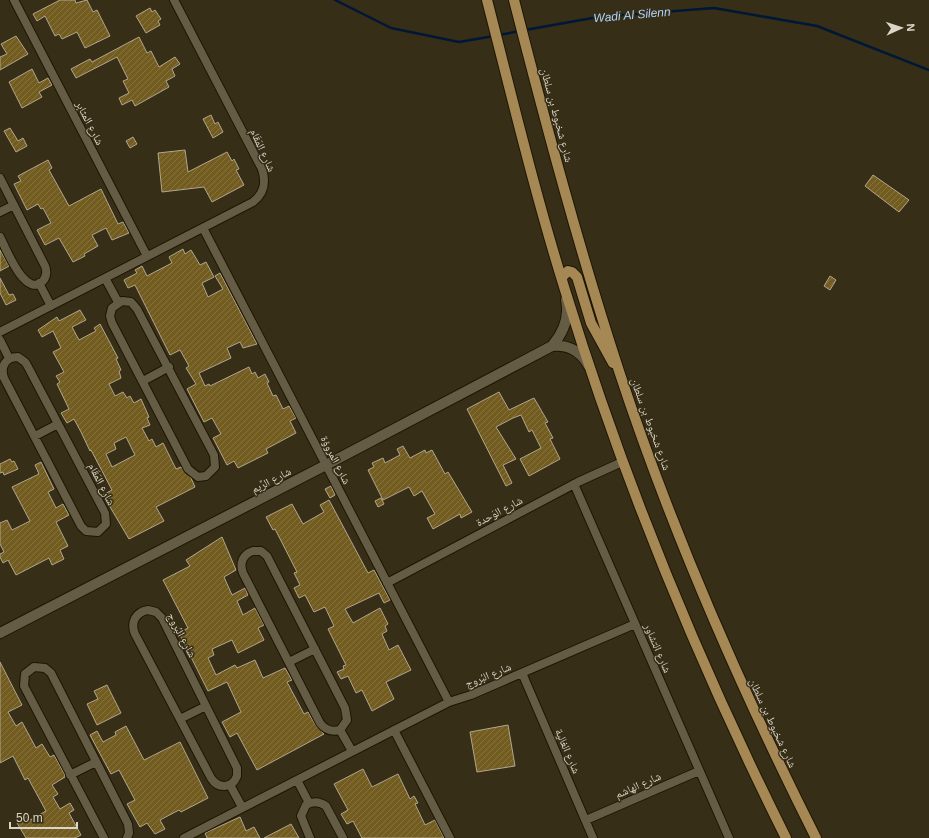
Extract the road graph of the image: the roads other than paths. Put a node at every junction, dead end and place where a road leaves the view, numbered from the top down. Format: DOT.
graph roads {
  1 [pos="14,0"];
  2 [pos="174,0"];
  3 [pos="487,0"];
  4 [pos="514,0"];
  5 [pos="0,178"];
  6 [pos="14,205"];
  7 [pos="0,212"];
  8 [pos="203,228"];
  9 [pos="0,237"];
  10 [pos="147,256"];
  11 [pos="105,278"];
  12 [pos="562,279"];
  13 [pos="39,283"];
  14 [pos="565,290"];
  15 [pos="118,302"];
  16 [pos="51,306"];
  17 [pos="0,332"];
  18 [pos="0,340"];
  19 [pos="552,346"];
  20 [pos="9,358"];
  21 [pos="168,367"];
  22 [pos="591,370"];
  23 [pos="620,373"];
  24 [pos="143,381"];
  25 [pos="58,424"];
  26 [pos="35,436"];
  27 [pos="622,462"];
  28 [pos="326,466"];
  29 [pos="574,484"];
  30 [pos="387,583"];
  31 [pos="635,624"];
  32 [pos="0,633"];
  33 [pos="315,649"];
  34 [pos="289,662"];
  35 [pos="522,673"];
  36 [pos="449,702"];
  37 [pos="206,706"];
  38 [pos="180,719"];
  39 [pos="340,730"];
  40 [pos="394,730"];
  41 [pos="352,752"];
  42 [pos="96,762"];
  43 [pos="699,771"];
  44 [pos="70,775"];
  45 [pos="297,780"];
  46 [pos="230,785"];
  47 [pos="309,803"];
  48 [pos="242,808"];
  49 [pos="586,820"];
  50 [pos="104,838"];
  51 [pos="126,838"];
  52 [pos="186,838"];
  53 [pos="310,838"];
  54 [pos="343,838"];
  55 [pos="450,838"];
  56 [pos="593,838"];
  57 [pos="729,838"];
  58 [pos="786,838"];
  59 [pos="816,838"];
  1 -- 10 [label="street, شارع المثابر"];
  2 -- 8 [label="street, شارع المَقَام"];
  3 -- 12 [label="main road"];
  4 -- 23 [label="main road, شارع شخبوط بن سلطان"];
  5 -- 6 [label="street"];
  6 -- 7 [label="street"];
  6 -- 13 [label="street"];
  8 -- 10 [label="street, شارع المَقَام"];
  8 -- 28 [label="street, شارع المروؤة"];
  9 -- 13 [label="street"];
  10 -- 11 [label="street, شارع المَقَام"];
  11 -- 15 [label="street"];
  11 -- 16 [label="street, شارع المَقَام"];
  12 -- 14 [label="main road"];
  12 -- 23 [label="main road"];
  13 -- 16 [label="street"];
  14 -- 19 [label="street, شارع الرِّيم"];
  14 -- 22 [label="main road"];
  15 -- 21 [label="street"];
  15 -- 24 [label="street"];
  16 -- 17 [label="street, شارع المَقَام"];
  18 -- 20 [label="street"];
  19 -- 22 [label="street"];
  19 -- 28 [label="street, شارع الرِّيم"];
  20 -- 25 [label="street, شارع المَقَام"];
  20 -- 26 [label="street, شارع المَقَام"];
  21 -- 24 [label="street"];
  21 -- 24 [label="street"];
  22 -- 27 [label="main road"];
  23 -- 59 [label="main road, شارع شخبوط بن سلطان"];
  25 -- 26 [label="street"];
  25 -- 26 [label="street, شارع المَقَام"];
  27 -- 29 [label="street, شارع الوَحدة"];
  27 -- 58 [label="main road"];
  28 -- 30 [label="street, شارع المروؤة"];
  28 -- 32 [label="street, شارع الرِّيم"];
  29 -- 30 [label="street, شارع الوَحدة"];
  29 -- 31 [label="street, شارع التشاور"];
  30 -- 36 [label="street, شارع المروؤة"];
  31 -- 35 [label="street, شارع البُروج"];
  31 -- 43 [label="street, شارع التشاور"];
  33 -- 34 [label="street"];
  33 -- 34 [label="street"];
  33 -- 39 [label="street"];
  34 -- 39 [label="street"];
  35 -- 36 [label="street, شارع البُروج"];
  35 -- 49 [label="street, شارع الغالية"];
  36 -- 40 [label="street, شارع البُروج"];
  37 -- 38 [label="street"];
  37 -- 38 [label="street, شارع البُروج"];
  37 -- 46 [label="street, شارع البُروج"];
  38 -- 46 [label="street, شارع البُروج"];
  39 -- 41 [label="street"];
  40 -- 41 [label="street, شارع البُروج"];
  40 -- 55 [label="street"];
  41 -- 45 [label="street, شارع البُروج"];
  42 -- 44 [label="street"];
  42 -- 44 [label="street"];
  42 -- 51 [label="street"];
  43 -- 49 [label="street, شارع الهاشم"];
  43 -- 57 [label="street, شارع التشاور"];
  44 -- 50 [label="street"];
  45 -- 47 [label="street"];
  45 -- 48 [label="street, شارع البُروج"];
  46 -- 48 [label="street"];
  47 -- 53 [label="street"];
  47 -- 54 [label="street"];
  48 -- 52 [label="street, شارع البُروج"];
  49 -- 56 [label="street, شارع الغالية"];
}
